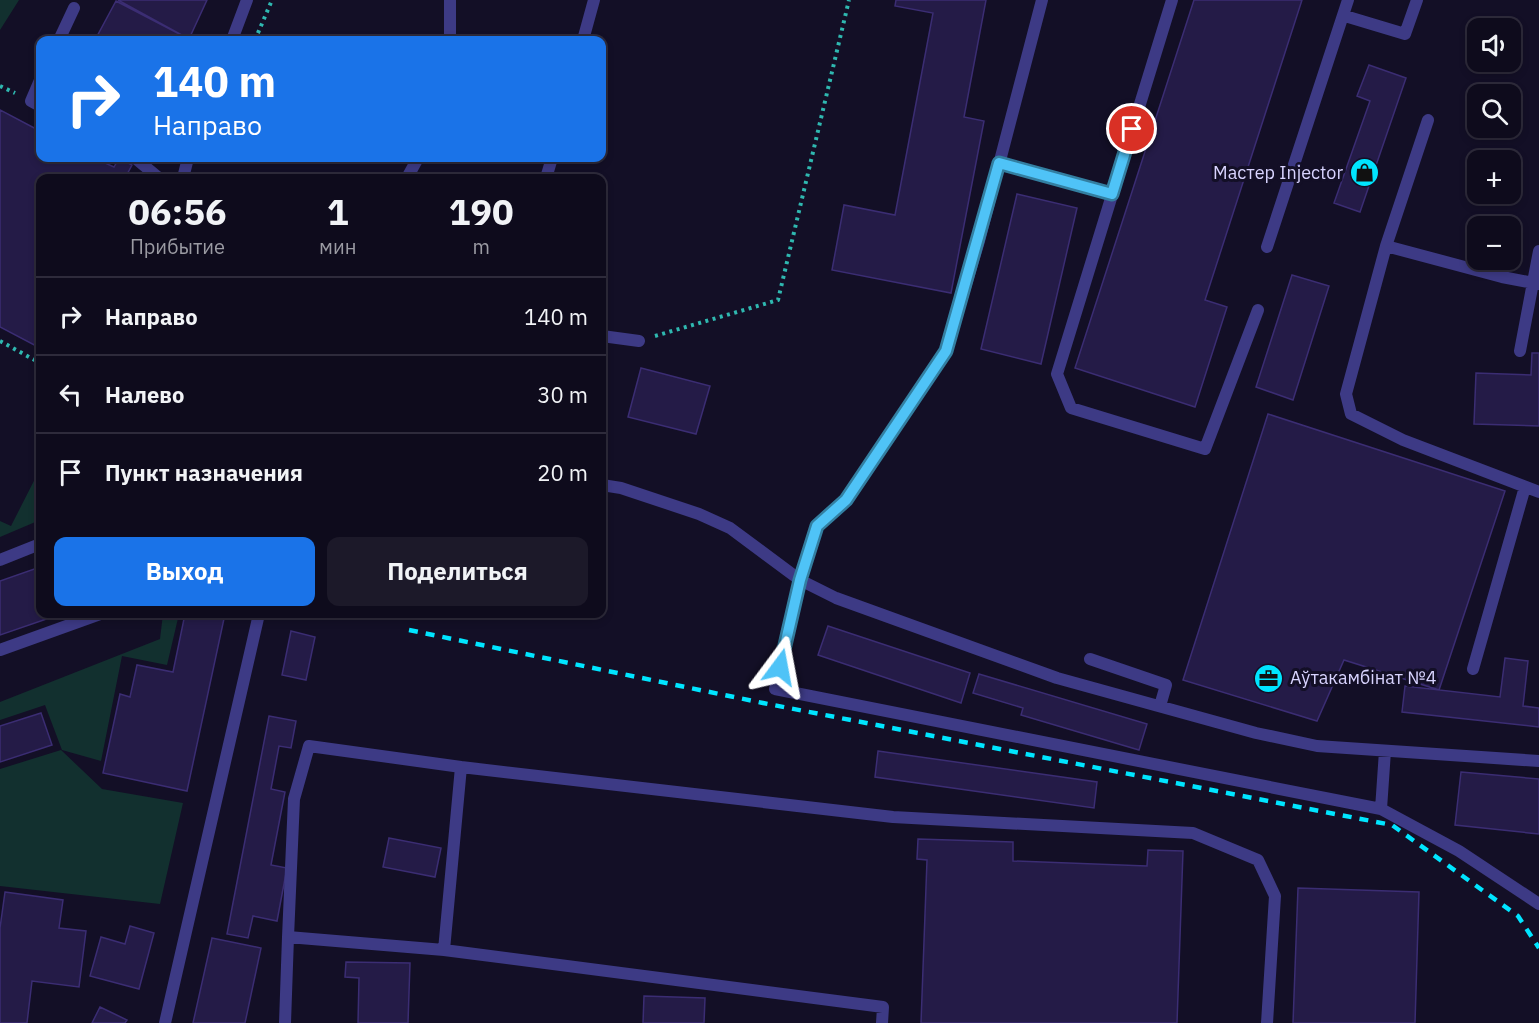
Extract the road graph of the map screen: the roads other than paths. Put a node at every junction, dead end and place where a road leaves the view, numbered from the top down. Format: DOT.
graph roads {
  1 [pos="247,0"];
  2 [pos="450,0"];
  3 [pos="594,0"];
  4 [pos="1042,0"];
  5 [pos="1172,0"];
  6 [pos="1348,0"];
  7 [pos="1417,0"];
  8 [pos="74,8"];
  9 [pos="1345,16"];
  10 [pos="61,36"];
  11 [pos="234,36"];
  12 [pos="450,36"];
  13 [pos="584,36"];
  14 [pos="36,89"];
  15 [pos="36,104"];
  16 [pos="1428,120"];
  17 [pos="140,162"];
  18 [pos="999,163"];
  19 [pos="154,174"];
  20 [pos="1112,194"];
  21 [pos="1386,246"];
  22 [pos="1266,247"];
  23 [pos="1539,251"];
  24 [pos="1535,283"];
  25 [pos="1258,310"];
  26 [pos="606,337"];
  27 [pos="639,341"];
  28 [pos="1520,351"];
  29 [pos="606,486"];
  30 [pos="1526,487"];
  31 [pos="1539,492"];
  32 [pos="36,546"];
  33 [pos="0,560"];
  34 [pos="800,580"];
  35 [pos="89,618"];
  36 [pos="258,618"];
  37 [pos="0,650"];
  38 [pos="1090,659"];
  39 [pos="1473,669"];
  40 [pos="1160,706"];
  41 [pos="1385,751"];
  42 [pos="1539,761"];
  43 [pos="461,767"];
  44 [pos="1381,809"];
  45 [pos="1539,904"];
  46 [pos="288,937"];
  47 [pos="444,950"];
  48 [pos="165,1023"];
  49 [pos="285,1023"];
  50 [pos="882,1023"];
  51 [pos="1267,1023"];
  1 -- 11 [label="lane"];
  2 -- 12 [label="lane"];
  3 -- 13 [label="lane"];
  4 -- 18 [label="lane"];
  5 -- 20 [label="lane"];
  6 -- 9 [label="lane"];
  7 -- 9 [label="lane"];
  8 -- 10 [label="lane"];
  9 -- 22 [label="lane"];
  14 -- 15 [label="lane"];
  16 -- 21 [label="lane"];
  17 -- 19 [label="lane"];
  18 -- 20 [label="lane"];
  18 -- 34 [label="lane"];
  20 -- 25 [label="lane"];
  21 -- 24 [label="lane"];
  21 -- 30 [label="lane"];
  23 -- 24 [label="lane"];
  24 -- 28 [label="lane"];
  26 -- 27 [label="lane"];
  29 -- 34 [label="lane"];
  30 -- 31 [label="lane"];
  30 -- 39 [label="lane"];
  32 -- 33 [label="lane"];
  34 -- 40 [label="lane"];
  34 -- 44 [label="lane"];
  35 -- 37 [label="lane"];
  36 -- 48 [label="lane"];
  38 -- 40 [label="lane"];
  40 -- 41 [label="lane"];
  41 -- 42 [label="lane"];
  41 -- 44 [label="lane"];
  43 -- 46 [label="lane"];
  43 -- 47 [label="lane"];
  43 -- 51 [label="lane"];
  44 -- 45 [label="lane"];
  46 -- 47 [label="lane"];
  46 -- 49 [label="lane"];
  47 -- 50 [label="lane"];
}
